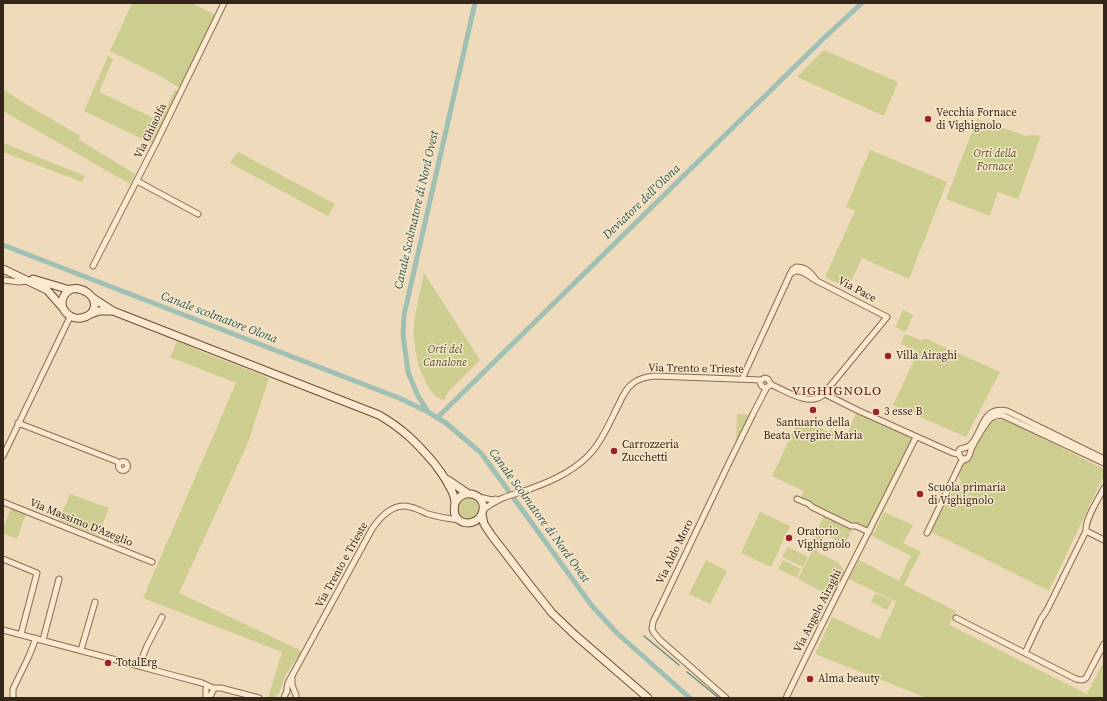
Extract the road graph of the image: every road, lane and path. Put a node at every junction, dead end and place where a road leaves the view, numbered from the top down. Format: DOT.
graph roads {
  1 [pos="224,3"];
  2 [pos="137,181"];
  3 [pos="198,214"];
  4 [pos="93,266"];
  5 [pos="3,269"];
  6 [pos="3,280"];
  7 [pos="28,280"];
  8 [pos="70,290"];
  9 [pos="93,298"];
  10 [pos="62,307"];
  11 [pos="113,311"];
  12 [pos="91,314"];
  13 [pos="70,317"];
  14 [pos="742,379"];
  15 [pos="766,385"];
  16 [pos="825,394"];
  17 [pos="1003,413"];
  18 [pos="18,423"];
  19 [pos="916,437"];
  20 [pos="966,448"];
  21 [pos="970,452"];
  22 [pos="3,456"];
  23 [pos="960,457"];
  24 [pos="1104,459"];
  25 [pos="119,463"];
  26 [pos="1104,463"];
  27 [pos="445,477"];
  28 [pos="1104,488"];
  29 [pos="467,493"];
  30 [pos="477,496"];
  31 [pos="499,499"];
  32 [pos="797,499"];
  33 [pos="3,502"];
  34 [pos="454,506"];
  35 [pos="482,512"];
  36 [pos="437,516"];
  37 [pos="460,520"];
  38 [pos="471,523"];
  39 [pos="1086,531"];
  40 [pos="869,532"];
  41 [pos="927,533"];
  42 [pos="492,536"];
  43 [pos="1104,540"];
  44 [pos="3,559"];
  45 [pos="152,562"];
  46 [pos="59,579"];
  47 [pos="95,602"];
  48 [pos="162,617"];
  49 [pos="956,618"];
  50 [pos="3,630"];
  51 [pos="21,634"];
  52 [pos="36,638"];
  53 [pos="43,640"];
  54 [pos="1104,644"];
  55 [pos="81,650"];
  56 [pos="1024,653"];
  57 [pos="139,666"];
  58 [pos="292,676"];
  59 [pos="210,691"];
  60 [pos="284,696"];
  61 [pos="296,696"];
  62 [pos="13,698"];
  63 [pos="260,698"];
  64 [pos="648,698"];
  65 [pos="726,698"];
  66 [pos="786,698"];
  1 -- 2 [label="street, Via Ghisolfa"];
  2 -- 3 [label="street"];
  2 -- 4 [label="street, Via Ghisolfa"];
  5 -- 7 [label="main road"];
  5 -- 8 [label="main road"];
  6 -- 7 [label="street"];
  7 -- 10 [label="main road"];
  8 -- 9 [label="main road"];
  8 -- 10 [label="main road"];
  9 -- 11 [label="main road"];
  9 -- 12 [label="main road"];
  10 -- 13 [label="main road"];
  11 -- 12 [label="main road"];
  11 -- 27 [label="main road"];
  12 -- 13 [label="main road"];
  13 -- 18 [label="street"];
  14 -- 15 [label="street, Via Trento e Trieste"];
  14 -- 16 [label="street, Via Pace"];
  14 -- 31 [label="street, Via Trento e Trieste"];
  15 -- 16 [label="street, Via Trento e Trieste"];
  15 -- 65 [label="street, Via Aldo Moro"];
  16 -- 19 [label="street"];
  17 -- 20 [label="street"];
  17 -- 21 [label="street"];
  17 -- 24 [label="street"];
  17 -- 26 [label="street"];
  18 -- 22 [label="street"];
  18 -- 25 [label="street"];
  19 -- 23 [label="street"];
  19 -- 40 [label="street, Via Angelo Airaghi"];
  20 -- 21 [label="street"];
  20 -- 23 [label="street"];
  21 -- 23 [label="street"];
  23 -- 41 [label="street"];
  27 -- 29 [label="main road"];
  27 -- 34 [label="main road"];
  28 -- 39 [label="street"];
  29 -- 30 [label="main road"];
  29 -- 34 [label="main road"];
  30 -- 31 [label="street, Via Trento e Trieste"];
  30 -- 35 [label="main road"];
  31 -- 35 [label="street, Via Trento e Trieste"];
  32 -- 40 [label="street"];
  33 -- 45 [label="street, Via Massimo D'Azeglio"];
  34 -- 36 [label="street"];
  34 -- 37 [label="main road"];
  35 -- 38 [label="main road"];
  35 -- 42 [label="main road"];
  36 -- 37 [label="street, Via Trento e Trieste"];
  36 -- 58 [label="street, Via Trento e Trieste"];
  37 -- 38 [label="main road"];
  38 -- 42 [label="main road"];
  39 -- 43 [label="street"];
  39 -- 56 [label="street"];
  40 -- 66 [label="street, Via Angelo Airaghi"];
  42 -- 64 [label="main road"];
  44 -- 51 [label="street"];
  46 -- 53 [label="street"];
  47 -- 55 [label="street"];
  48 -- 57 [label="street"];
  49 -- 56 [label="street"];
  50 -- 51 [label="street"];
  51 -- 52 [label="street"];
  52 -- 53 [label="street"];
  52 -- 62 [label="street"];
  53 -- 55 [label="street"];
  54 -- 56 [label="street"];
  55 -- 57 [label="street"];
  57 -- 59 [label="street"];
  58 -- 60 [label="street, Via Trento e Trieste"];
  58 -- 61 [label="street"];
  59 -- 63 [label="street"];
  60 -- 61 [label="street"];
}
